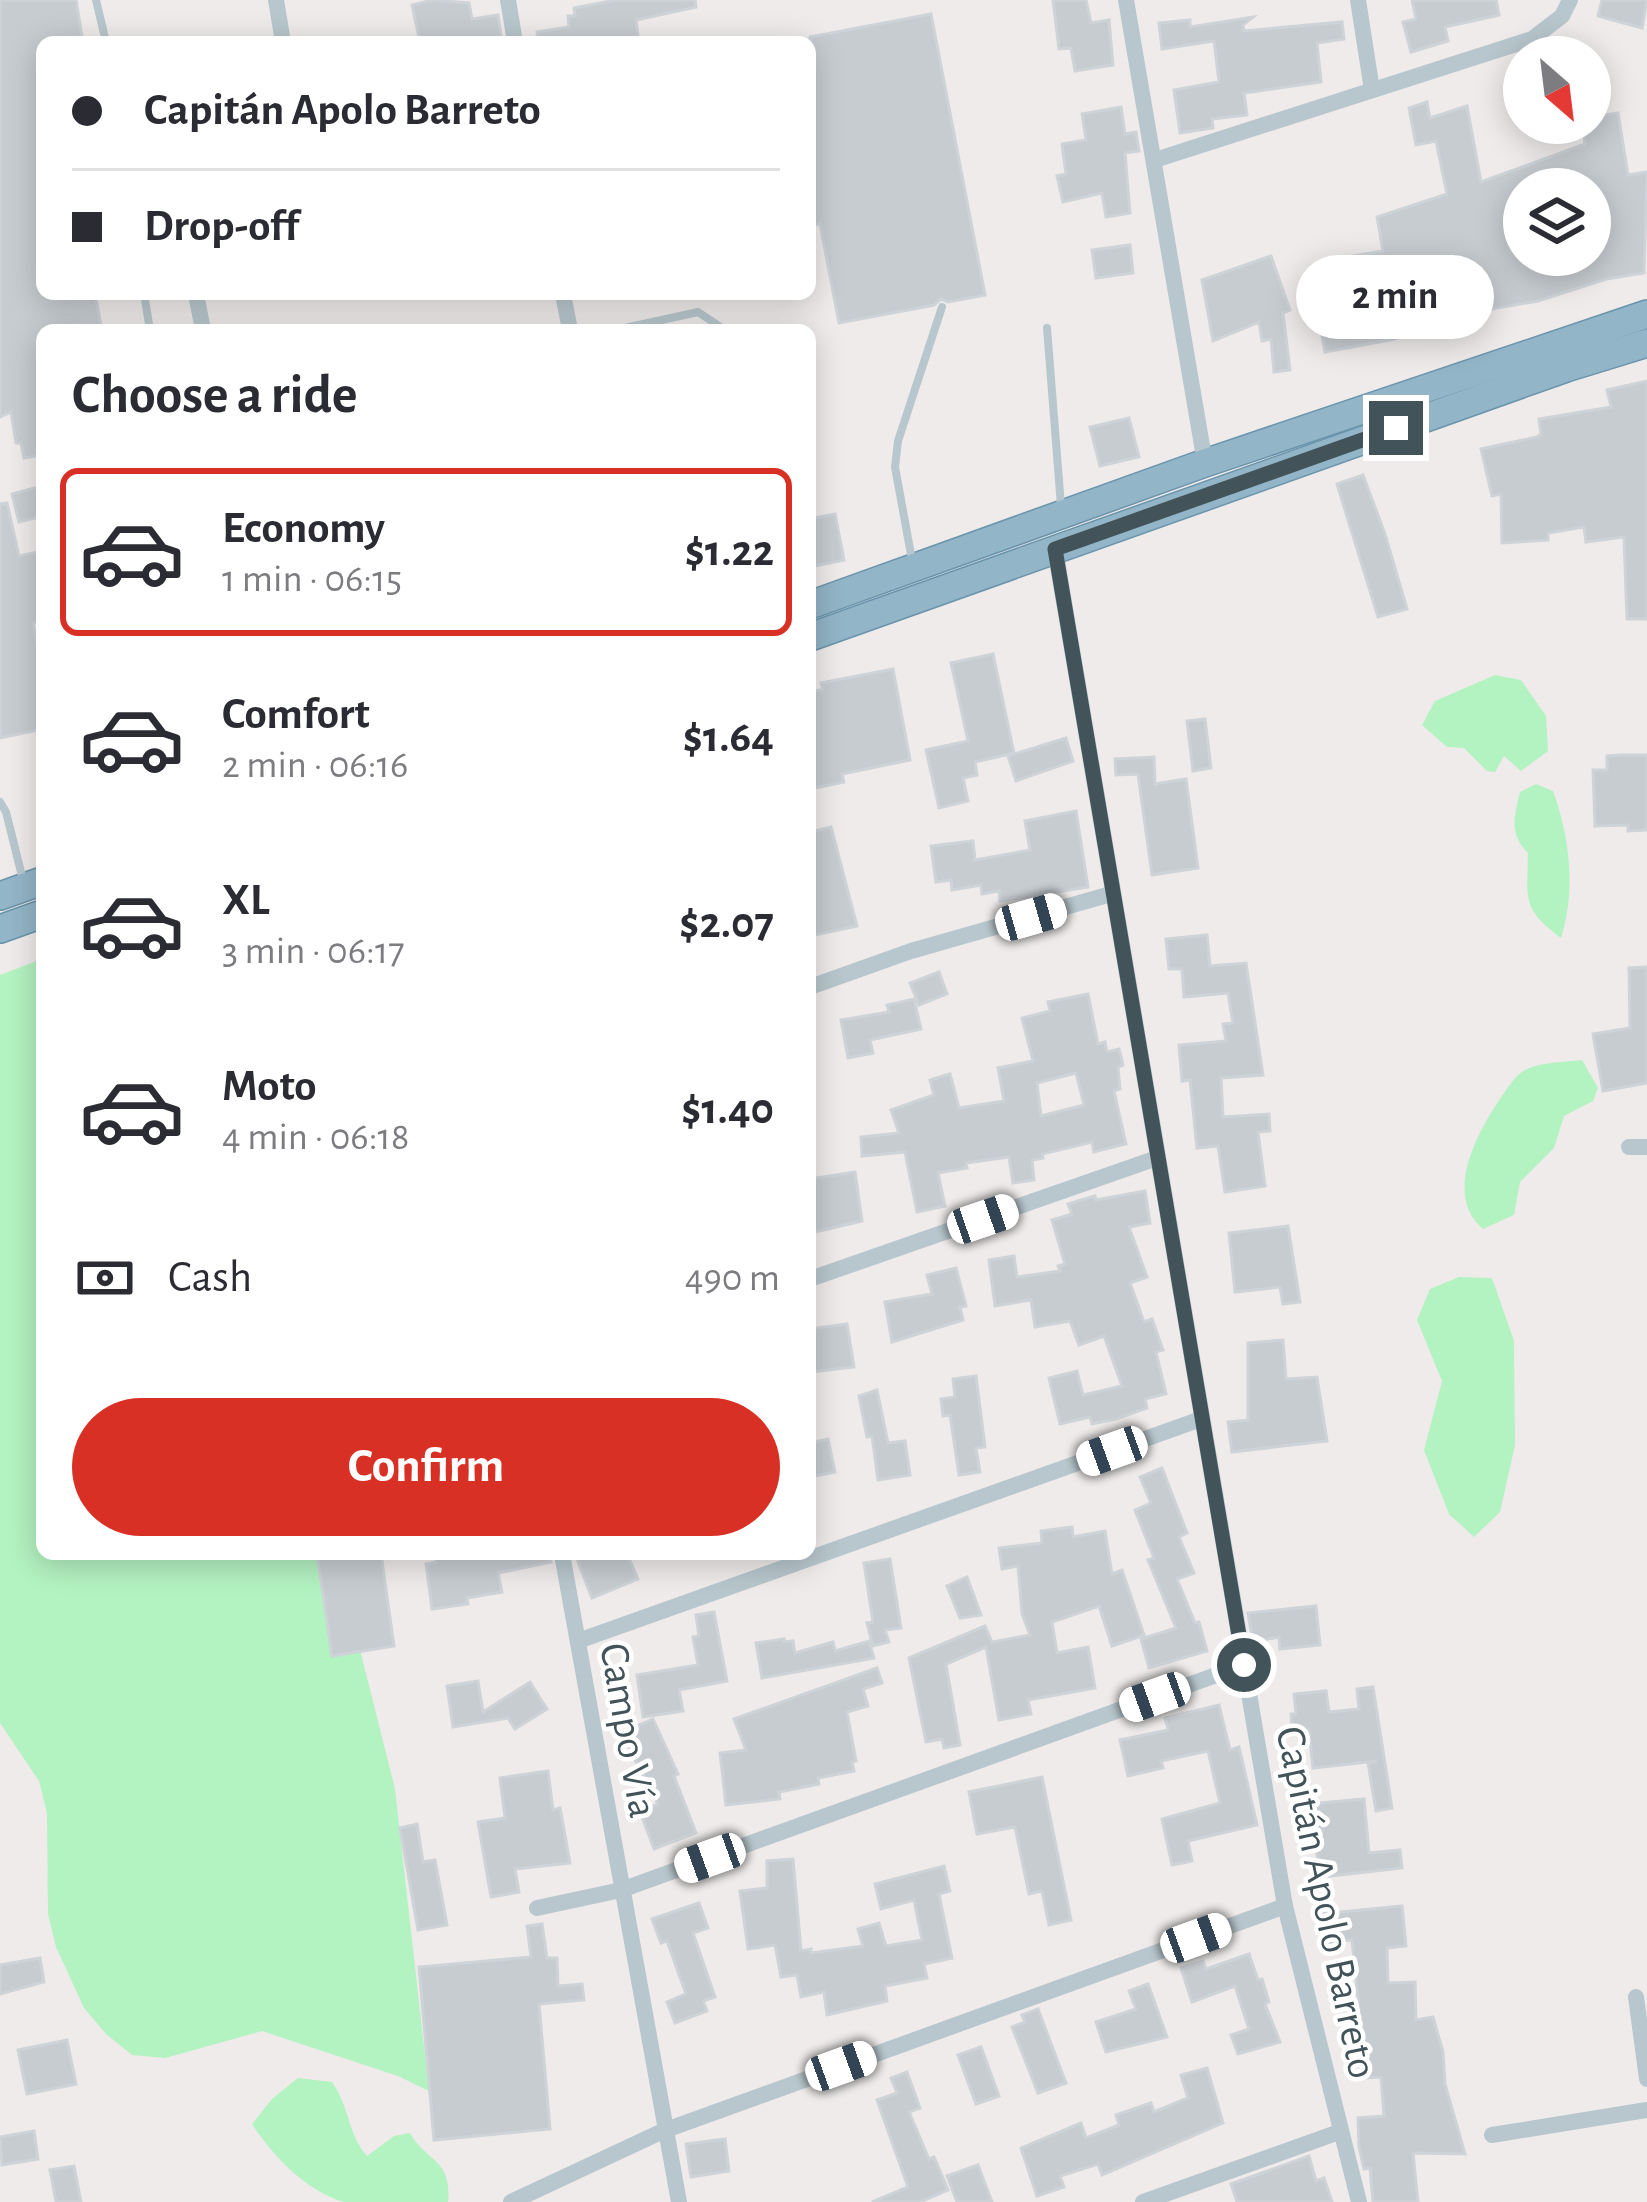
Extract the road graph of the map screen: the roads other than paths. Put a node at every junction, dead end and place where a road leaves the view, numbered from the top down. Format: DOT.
graph roads {
  1 [pos="96,0"];
  2 [pos="276,0"];
  3 [pos="508,0"];
  4 [pos="1126,0"];
  5 [pos="1358,0"];
  6 [pos="1570,0"];
  7 [pos="105,36"];
  8 [pos="282,36"];
  9 [pos="514,36"];
  10 [pos="1372,89"];
  11 [pos="1155,160"];
  12 [pos="942,307"];
  13 [pos="1647,314"];
  14 [pos="643,324"];
  15 [pos="716,324"];
  16 [pos="1047,328"];
  17 [pos="1647,343"];
  18 [pos="1204,463"];
  19 [pos="1062,514"];
  20 [pos="1055,549"];
  21 [pos="914,567"];
  22 [pos="816,603"];
  23 [pos="816,636"];
  24 [pos="0,802"];
  25 [pos="22,888"];
  26 [pos="1111,894"];
  27 [pos="36,917"];
  28 [pos="2,932"];
  29 [pos="816,985"];
  30 [pos="1157,1158"];
  31 [pos="816,1278"];
  32 [pos="1202,1419"];
  33 [pos="816,1556"];
  34 [pos="563,1560"];
  35 [pos="806,1560"];
  36 [pos="578,1641"];
  37 [pos="1244,1665"];
  38 [pos="621,1890"];
  39 [pos="1285,1906"];
  40 [pos="537,1908"];
  41 [pos="1636,1997"];
  42 [pos="1647,2079"];
  43 [pos="1647,2110"];
  44 [pos="663,2131"];
  45 [pos="1339,2132"];
  46 [pos="1492,2135"];
  47 [pos="511,2202"];
  48 [pos="679,2202"];
  49 [pos="1143,2202"];
  50 [pos="1359,2202"];
  1 -- 7 [label="lane"];
  2 -- 8 [label="street"];
  3 -- 9 [label="street"];
  4 -- 11 [label="street"];
  5 -- 10 [label="street"];
  6 -- 10 [label="street"];
  10 -- 11 [label="street"];
  11 -- 18 [label="street"];
  12 -- 21 [label="lane"];
  13 -- 18 [label="highway"];
  14 -- 15 [label="lane"];
  16 -- 19 [label="lane"];
  17 -- 20 [label="highway"];
  18 -- 19 [label="highway"];
  19 -- 21 [label="highway"];
  20 -- 23 [label="highway"];
  20 -- 26 [label="street, Capitán Apolo Barreto"];
  21 -- 22 [label="highway"];
  24 -- 25 [label="lane"];
  26 -- 29 [label="street"];
  26 -- 30 [label="street, Capitán Apolo Barreto"];
  27 -- 28 [label="highway"];
  30 -- 31 [label="street"];
  30 -- 32 [label="street, Capitán Apolo Barreto"];
  32 -- 33 [label="street"];
  32 -- 37 [label="street, Capitán Apolo Barreto"];
  34 -- 36 [label="street, Campo Vía"];
  35 -- 36 [label="street"];
  36 -- 38 [label="street, Campo Vía"];
  37 -- 38 [label="street"];
  37 -- 39 [label="street, Capitán Apolo Barreto"];
  38 -- 40 [label="street"];
  38 -- 44 [label="street, Campo Vía"];
  39 -- 44 [label="street"];
  39 -- 45 [label="street, Capitán Apolo Barreto"];
  41 -- 42 [label="street"];
  43 -- 46 [label="street"];
  44 -- 47 [label="street"];
  44 -- 48 [label="street, Campo Vía"];
  45 -- 49 [label="street"];
  45 -- 50 [label="street, Capitán Apolo Barreto"];
}
